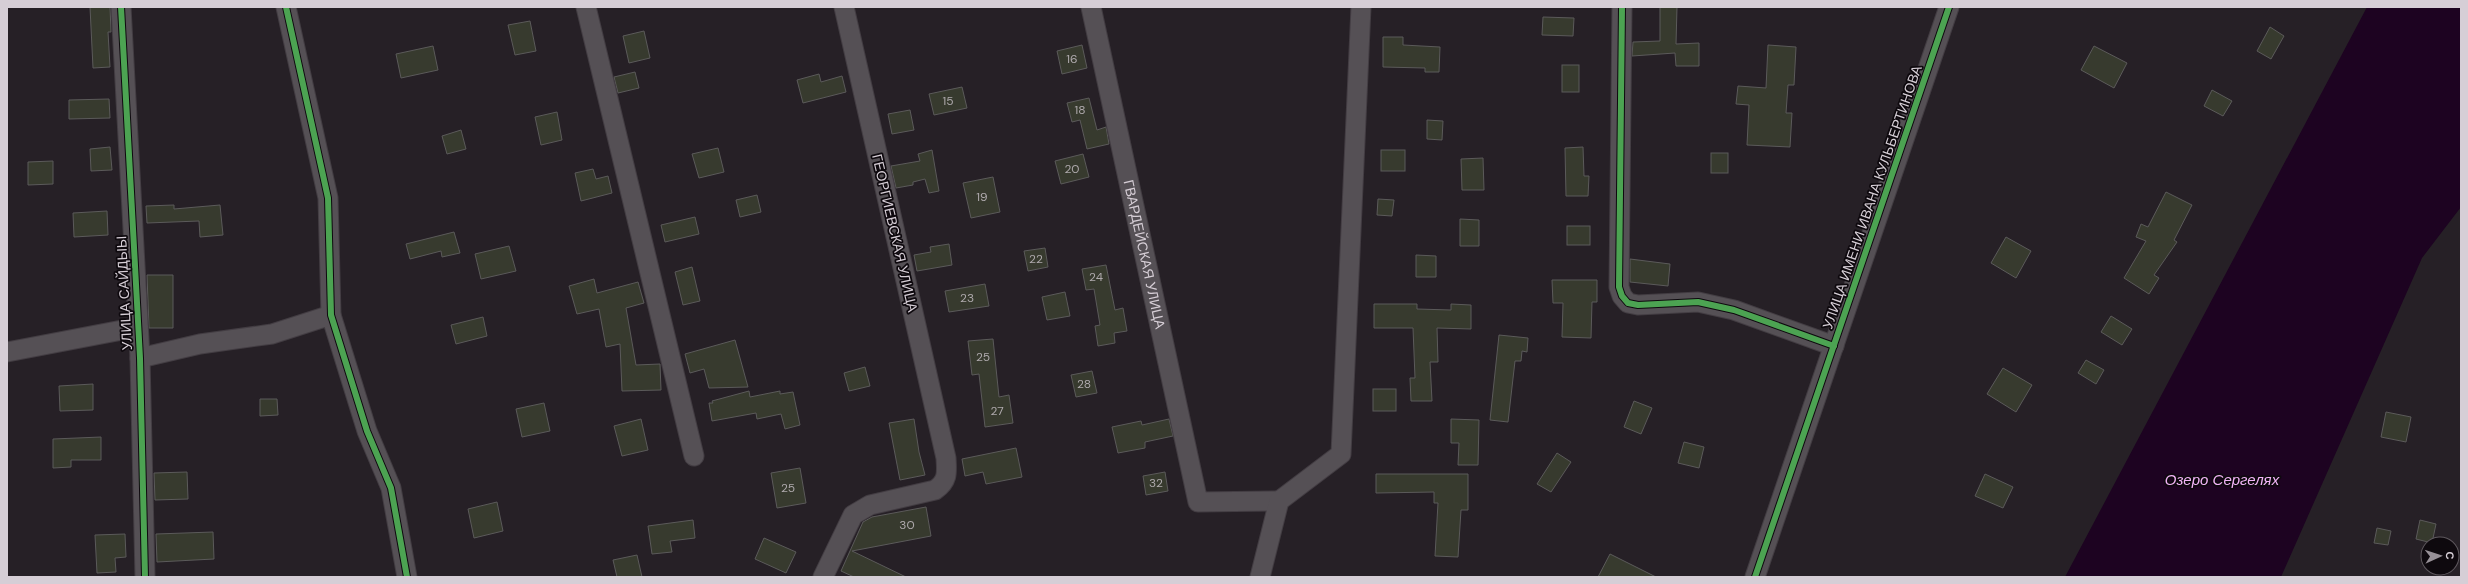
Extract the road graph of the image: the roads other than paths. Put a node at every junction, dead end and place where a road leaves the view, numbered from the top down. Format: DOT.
graph roads {
  1 [pos="121,7"];
  2 [pos="286,7"];
  3 [pos="586,7"];
  4 [pos="844,7"];
  5 [pos="1091,7"];
  6 [pos="1362,7"];
  7 [pos="1622,7"];
  8 [pos="1949,7"];
  9 [pos="331,315"];
  10 [pos="138,328"];
  11 [pos="1834,346"];
  12 [pos="7,352"];
  13 [pos="140,358"];
  14 [pos="694,456"];
  15 [pos="1279,501"];
  16 [pos="145,577"];
  17 [pos="407,577"];
  18 [pos="823,577"];
  19 [pos="1260,577"];
  20 [pos="1755,577"];
  1 -- 10 [label="street, УЛИЦА САЙДЫЫ"];
  2 -- 9 [label="street"];
  3 -- 14 [label="street"];
  4 -- 18 [label="street, ГЕОРГИЕВСКАЯ УЛИЦА"];
  5 -- 15 [label="street, ГВАРДЕЙСКАЯ УЛИЦА"];
  6 -- 15 [label="street"];
  7 -- 11 [label="street"];
  8 -- 11 [label="street, УЛИЦА ИМЕНИ ИВАНА КУЛЬБЕРТИНОВА"];
  9 -- 13 [label="street"];
  9 -- 17 [label="street"];
  10 -- 12 [label="street"];
  10 -- 13 [label="street, УЛИЦА САЙДЫЫ"];
  11 -- 20 [label="street, УЛИЦА ИМЕНИ ИВАНА КУЛЬБЕРТИНОВА"];
  13 -- 16 [label="street, УЛИЦА САЙДЫЫ"];
  15 -- 19 [label="street"];
}
